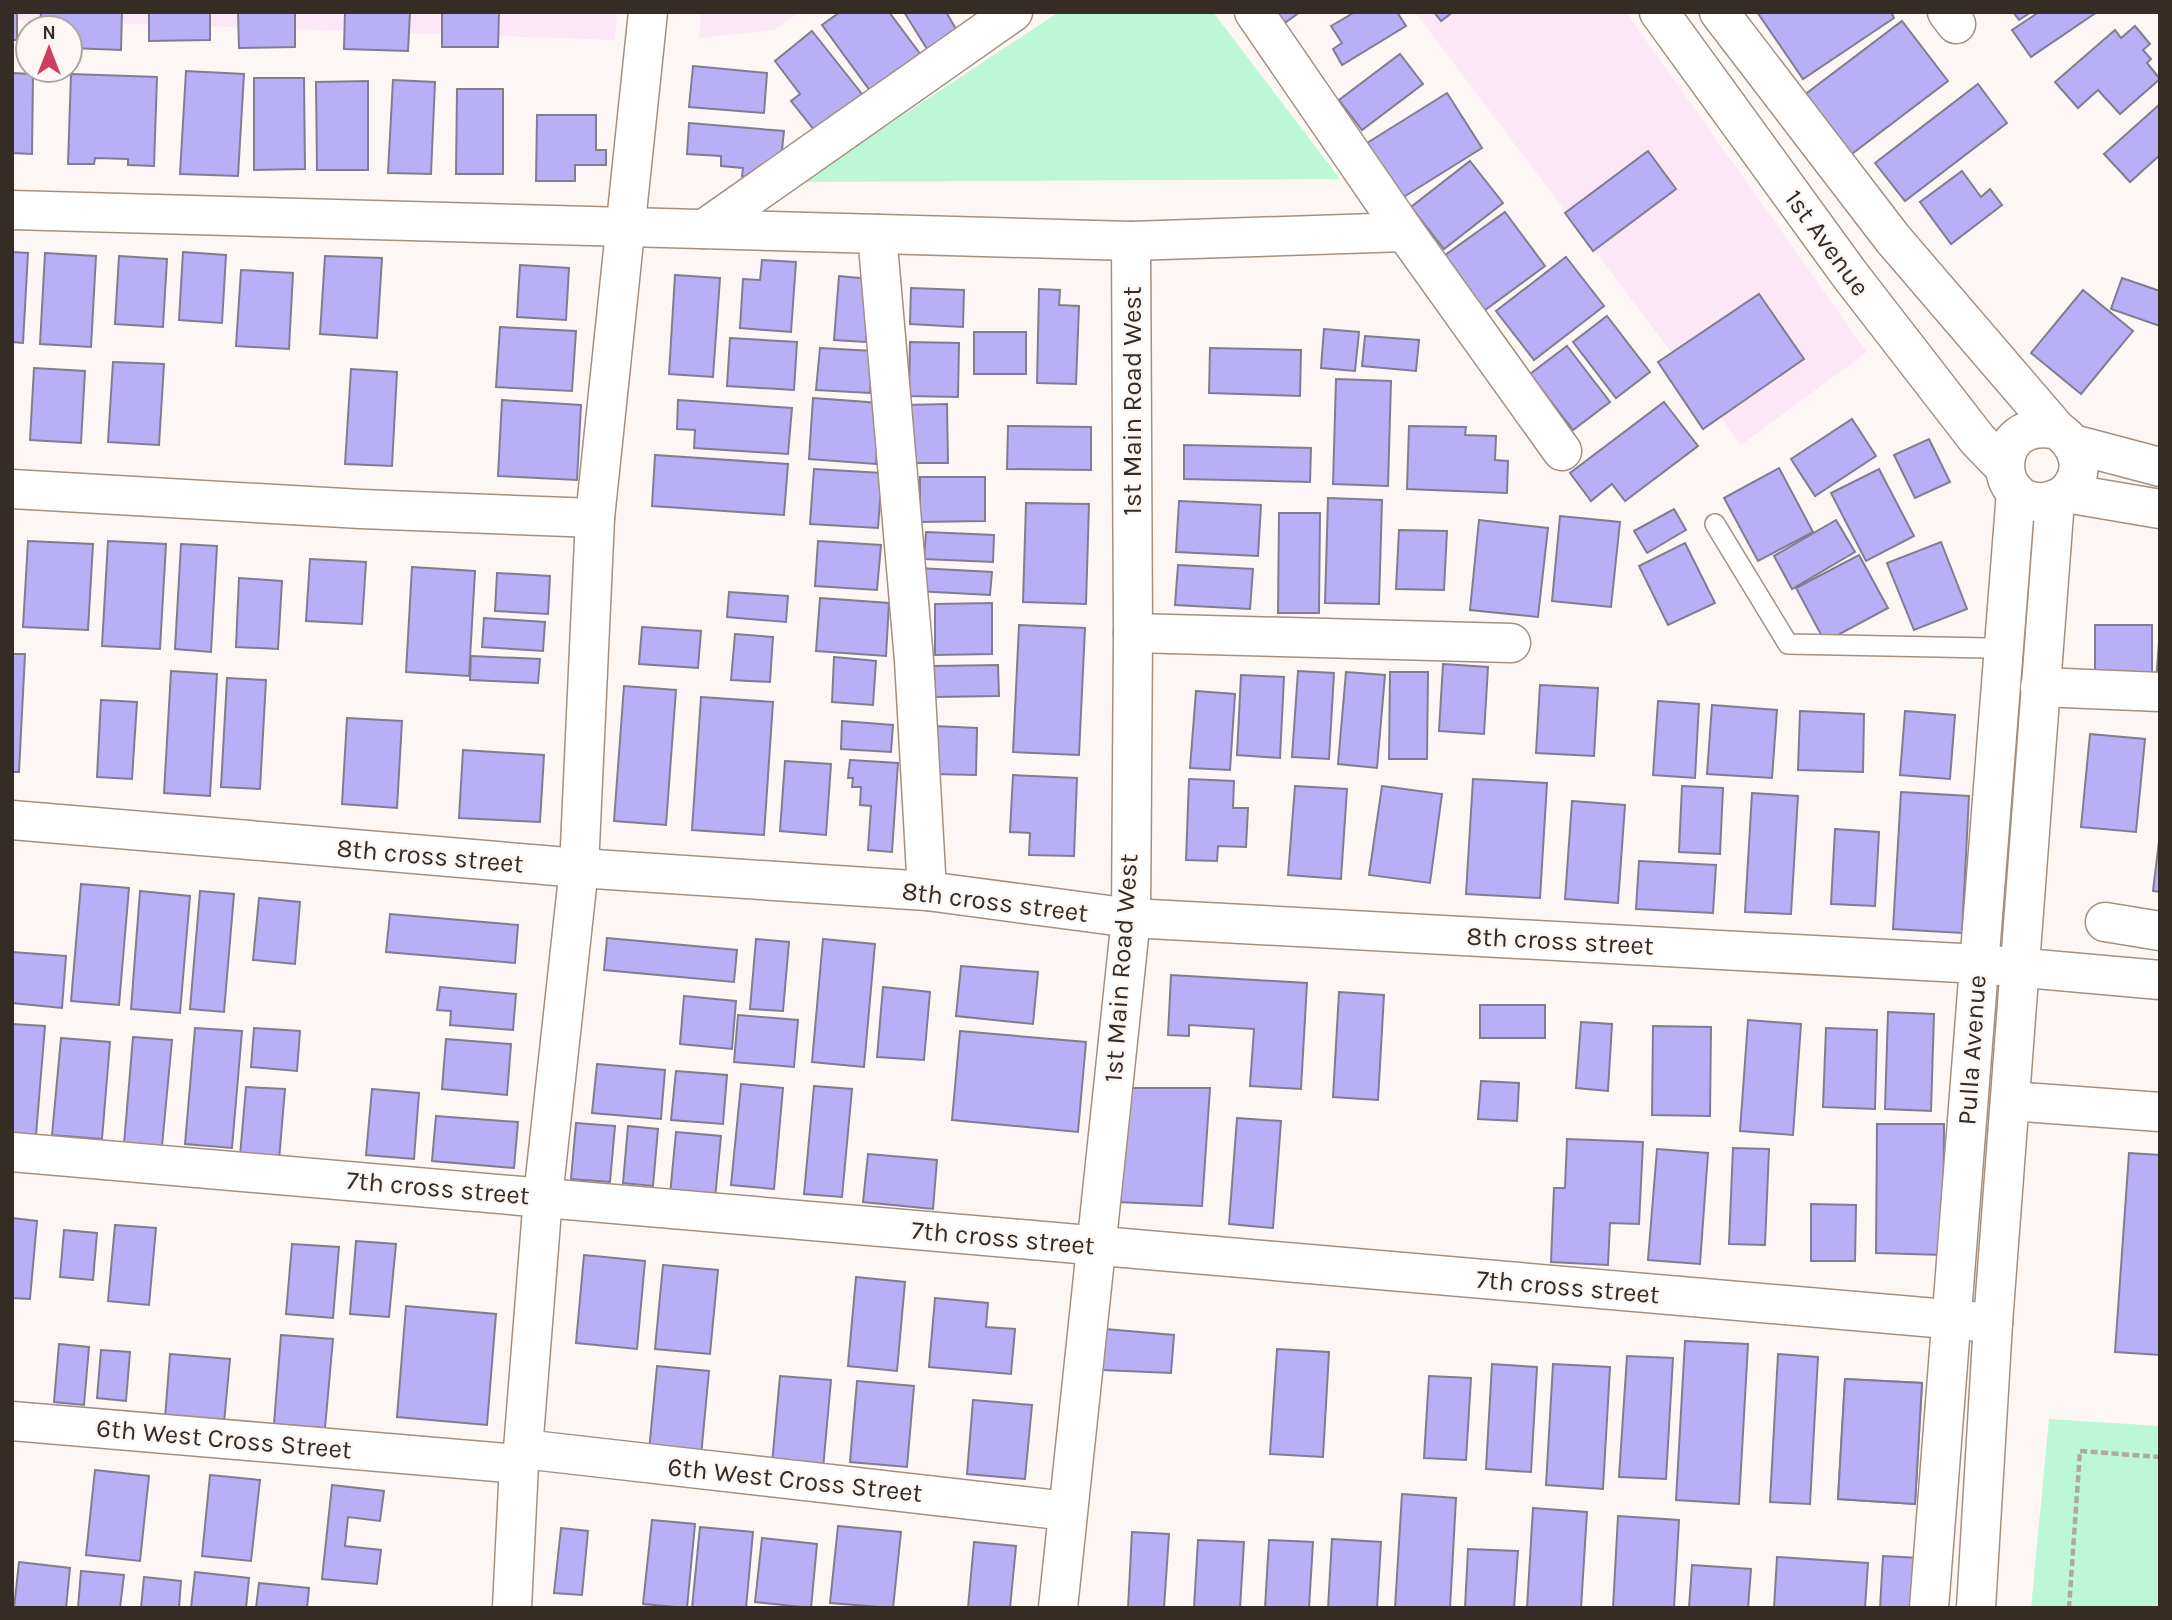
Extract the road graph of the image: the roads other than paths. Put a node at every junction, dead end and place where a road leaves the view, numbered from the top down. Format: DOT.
graph roads {
  1 [pos="648,12"];
  2 [pos="1013,12"];
  3 [pos="1254,12"];
  4 [pos="1659,12"];
  5 [pos="1721,13"];
  6 [pos="12,210"];
  7 [pos="626,227"];
  8 [pos="704,229"];
  9 [pos="1405,232"];
  10 [pos="877,234"];
  11 [pos="1131,241"];
  12 [pos="2065,437"];
  13 [pos="1562,451"];
  14 [pos="2160,467"];
  15 [pos="2010,480"];
  16 [pos="12,489"];
  17 [pos="2060,497"];
  18 [pos="2160,509"];
  19 [pos="595,518"];
  20 [pos="1714,524"];
  21 [pos="1133,633"];
  22 [pos="1511,643"];
  23 [pos="2003,650"];
  24 [pos="2040,687"];
  25 [pos="2160,692"];
  26 [pos="12,821"];
  27 [pos="579,868"];
  28 [pos="927,891"];
  29 [pos="1131,918"];
  30 [pos="2105,922"];
  31 [pos="2152,930"];
  32 [pos="1979,964"];
  33 [pos="2020,967"];
  34 [pos="2154,980"];
  35 [pos="2010,1101"];
  36 [pos="2160,1112"];
  37 [pos="12,1152"];
  38 [pos="543,1197"];
  39 [pos="1094,1246"];
  40 [pos="1951,1319"];
  41 [pos="1993,1323"];
  42 [pos="12,1421"];
  43 [pos="521,1456"];
  44 [pos="1067,1511"];
  45 [pos="512,1608"];
  46 [pos="1058,1608"];
  47 [pos="1928,1608"];
  48 [pos="1976,1608"];
  1 -- 7 [label="street"];
  2 -- 8 [label="street"];
  3 -- 9 [label="street"];
  4 -- 15 [label="street, 1st Avenue"];
  5 -- 12 [label="street, 1st Avenue"];
  6 -- 7 [label="street"];
  7 -- 8 [label="street"];
  7 -- 19 [label="street"];
  8 -- 10 [label="street"];
  9 -- 11 [label="street"];
  9 -- 13 [label="street"];
  10 -- 11 [label="street"];
  10 -- 28 [label="street"];
  11 -- 21 [label="street, 1st Main Road West"];
  12 -- 14 [label="street"];
  12 -- 15 [label="street"];
  12 -- 17 [label="street"];
  15 -- 17 [label="street"];
  15 -- 23 [label="street, Pulla Avenue"];
  16 -- 19 [label="street"];
  17 -- 18 [label="street"];
  17 -- 24 [label="street, Pulla Avenue"];
  19 -- 27 [label="street"];
  20 -- 23 [label="lane"];
  21 -- 22 [label="street"];
  21 -- 29 [label="street, 1st Main Road West"];
  23 -- 32 [label="street, Pulla Avenue"];
  24 -- 25 [label="street"];
  24 -- 33 [label="street, Pulla Avenue"];
  26 -- 27 [label="street, 8th cross street"];
  27 -- 28 [label="street, 8th cross street"];
  27 -- 38 [label="street"];
  28 -- 29 [label="street, 8th cross street"];
  29 -- 32 [label="street, 8th cross street"];
  29 -- 39 [label="street, 1st Main Road West"];
  30 -- 31 [label="street"];
  31 -- 34 [label="street"];
  32 -- 33 [label="street, 8th cross street"];
  32 -- 40 [label="street, Pulla Avenue"];
  33 -- 34 [label="street, 8th cross street"];
  33 -- 35 [label="street, Pulla Avenue"];
  35 -- 36 [label="street"];
  35 -- 41 [label="street, Pulla Avenue"];
  37 -- 38 [label="street, 7th cross street"];
  38 -- 39 [label="street, 7th cross street"];
  38 -- 43 [label="street"];
  39 -- 40 [label="street, 7th cross street"];
  39 -- 44 [label="street, 1st Main Road West"];
  40 -- 41 [label="street, 7th cross street"];
  40 -- 47 [label="street, Pulla Avenue"];
  41 -- 48 [label="street, Pulla Avenue"];
  42 -- 43 [label="street, 6th West Cross Street"];
  43 -- 44 [label="street, 6th West Cross Street"];
  43 -- 45 [label="street"];
  44 -- 46 [label="street, 1st Main Road West"];
}
